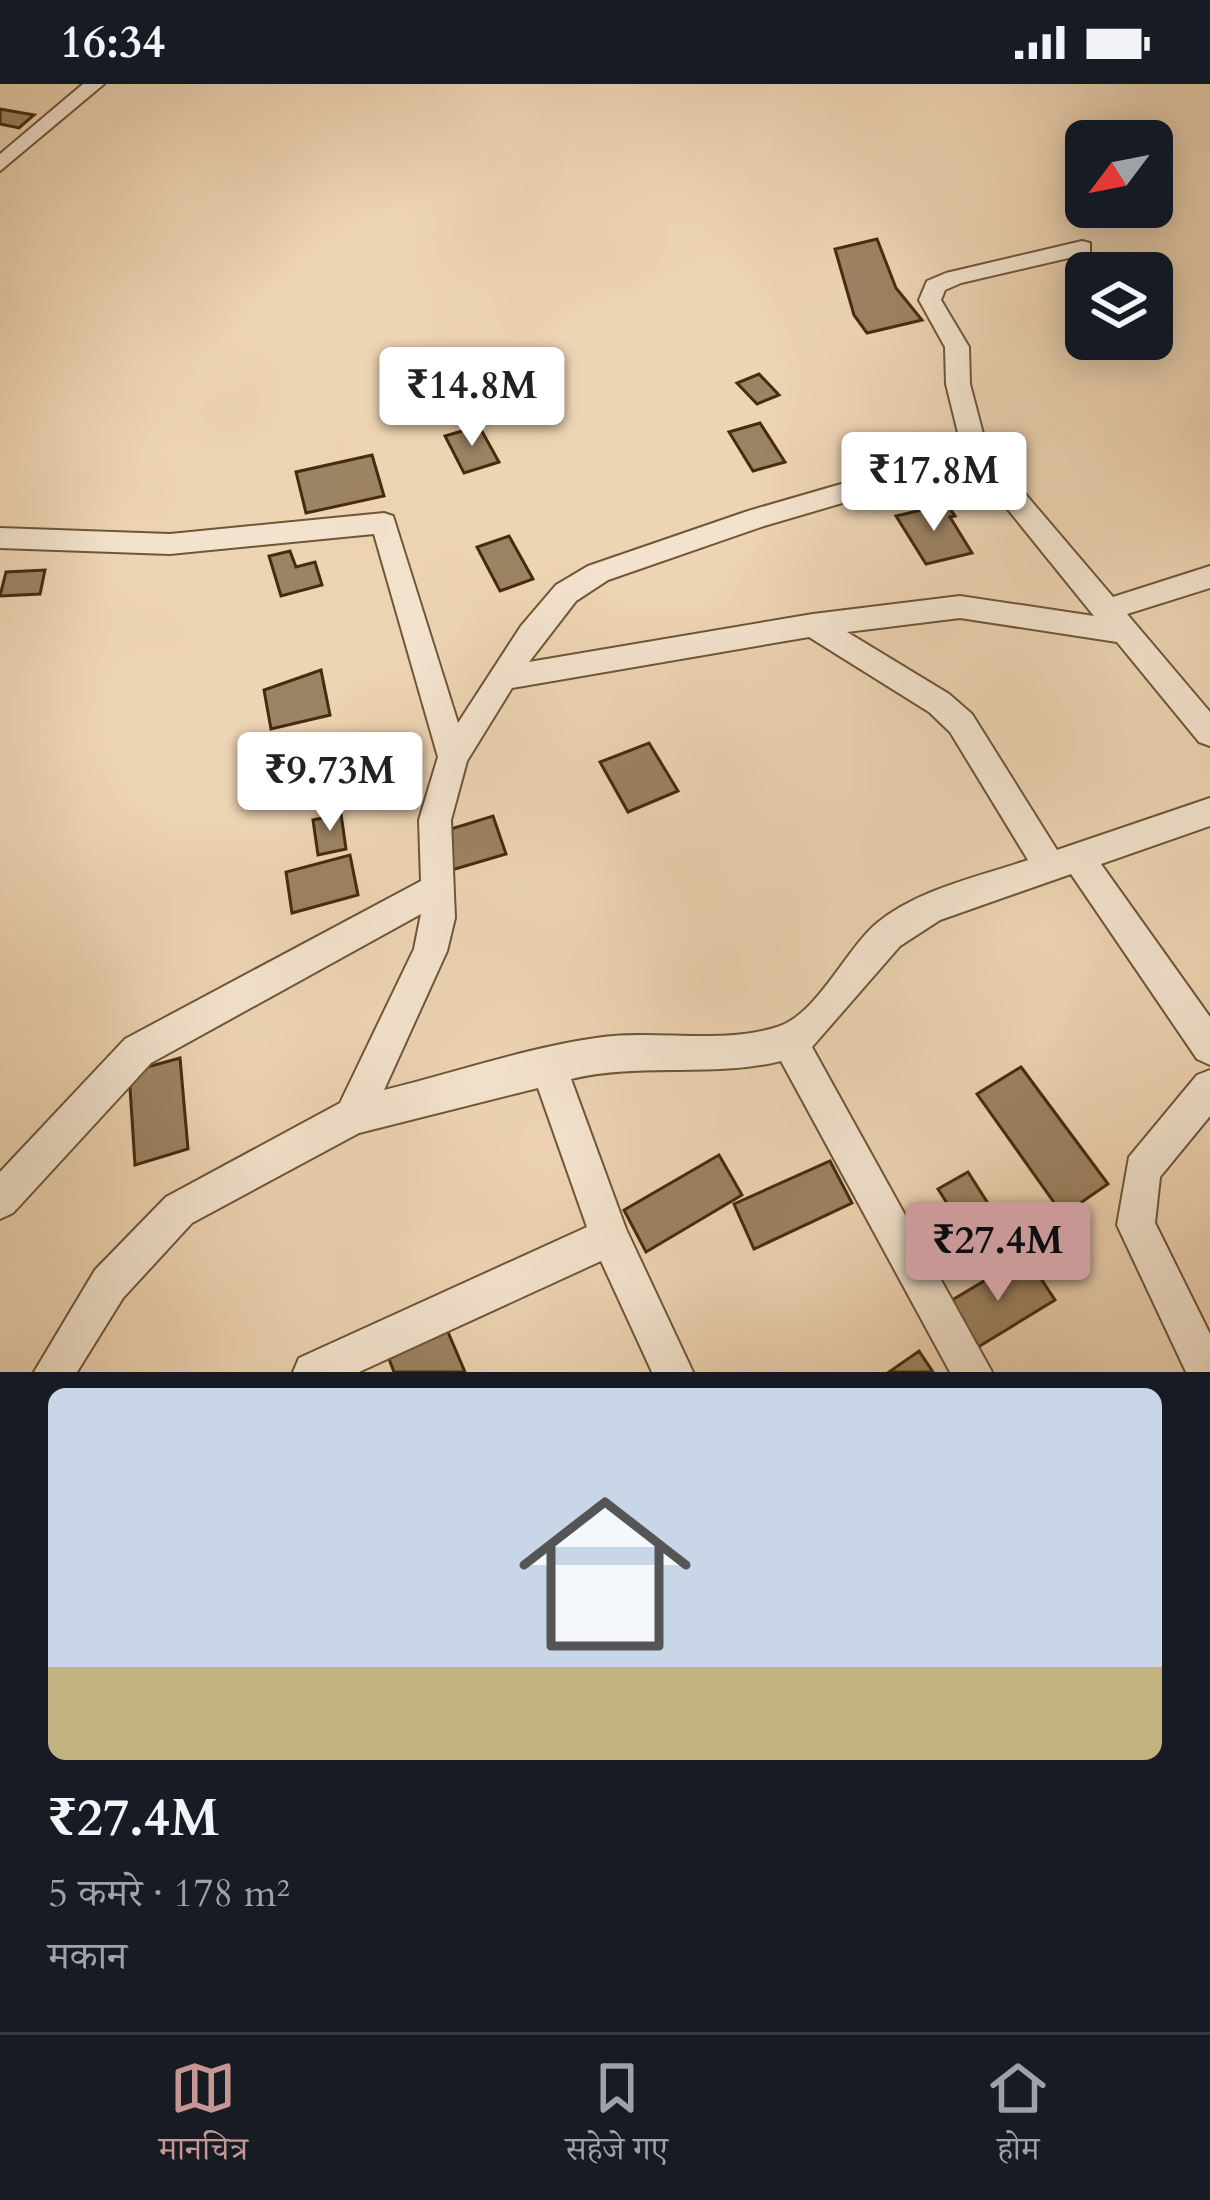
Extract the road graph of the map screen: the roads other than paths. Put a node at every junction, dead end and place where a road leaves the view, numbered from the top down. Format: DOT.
graph roads {
  1 [pos="94,84"];
  2 [pos="0,126"];
  3 [pos="37,135"];
  4 [pos="0,165"];
  5 [pos="1082,248"];
  6 [pos="977,454"];
  7 [pos="0,538"];
  8 [pos="1210,578"];
  9 [pos="1115,621"];
  10 [pos="813,625"];
  11 [pos="502,678"];
  12 [pos="1210,733"];
  13 [pos="453,757"];
  14 [pos="1210,812"];
  15 [pos="1064,862"];
  16 [pos="438,889"];
  17 [pos="790,1042"];
  18 [pos="1210,1047"];
  19 [pos="548,1066"];
  20 [pos="1210,1088"];
  21 [pos="352,1117"];
  22 [pos="0,1200"];
  23 [pos="610,1237"];
  24 [pos="54,1372"];
  25 [pos="313,1372"];
  26 [pos="674,1372"];
  27 [pos="972,1372"];
  28 [pos="1207,1372"];
  1 -- 3 [label="street"];
  2 -- 3 [label="street"];
  3 -- 4 [label="street"];
  5 -- 6 [label="street"];
  6 -- 9 [label="street"];
  6 -- 11 [label="street"];
  7 -- 13 [label="street"];
  8 -- 9 [label="street"];
  9 -- 10 [label="street"];
  9 -- 12 [label="street"];
  10 -- 11 [label="street"];
  10 -- 15 [label="street"];
  11 -- 13 [label="street"];
  13 -- 16 [label="street"];
  14 -- 15 [label="street"];
  15 -- 17 [label="street"];
  15 -- 18 [label="street"];
  16 -- 21 [label="street"];
  16 -- 22 [label="street"];
  17 -- 19 [label="street"];
  17 -- 27 [label="street"];
  19 -- 21 [label="street"];
  19 -- 23 [label="street"];
  20 -- 28 [label="street"];
  21 -- 24 [label="street"];
  23 -- 25 [label="street"];
  23 -- 26 [label="street"];
}
